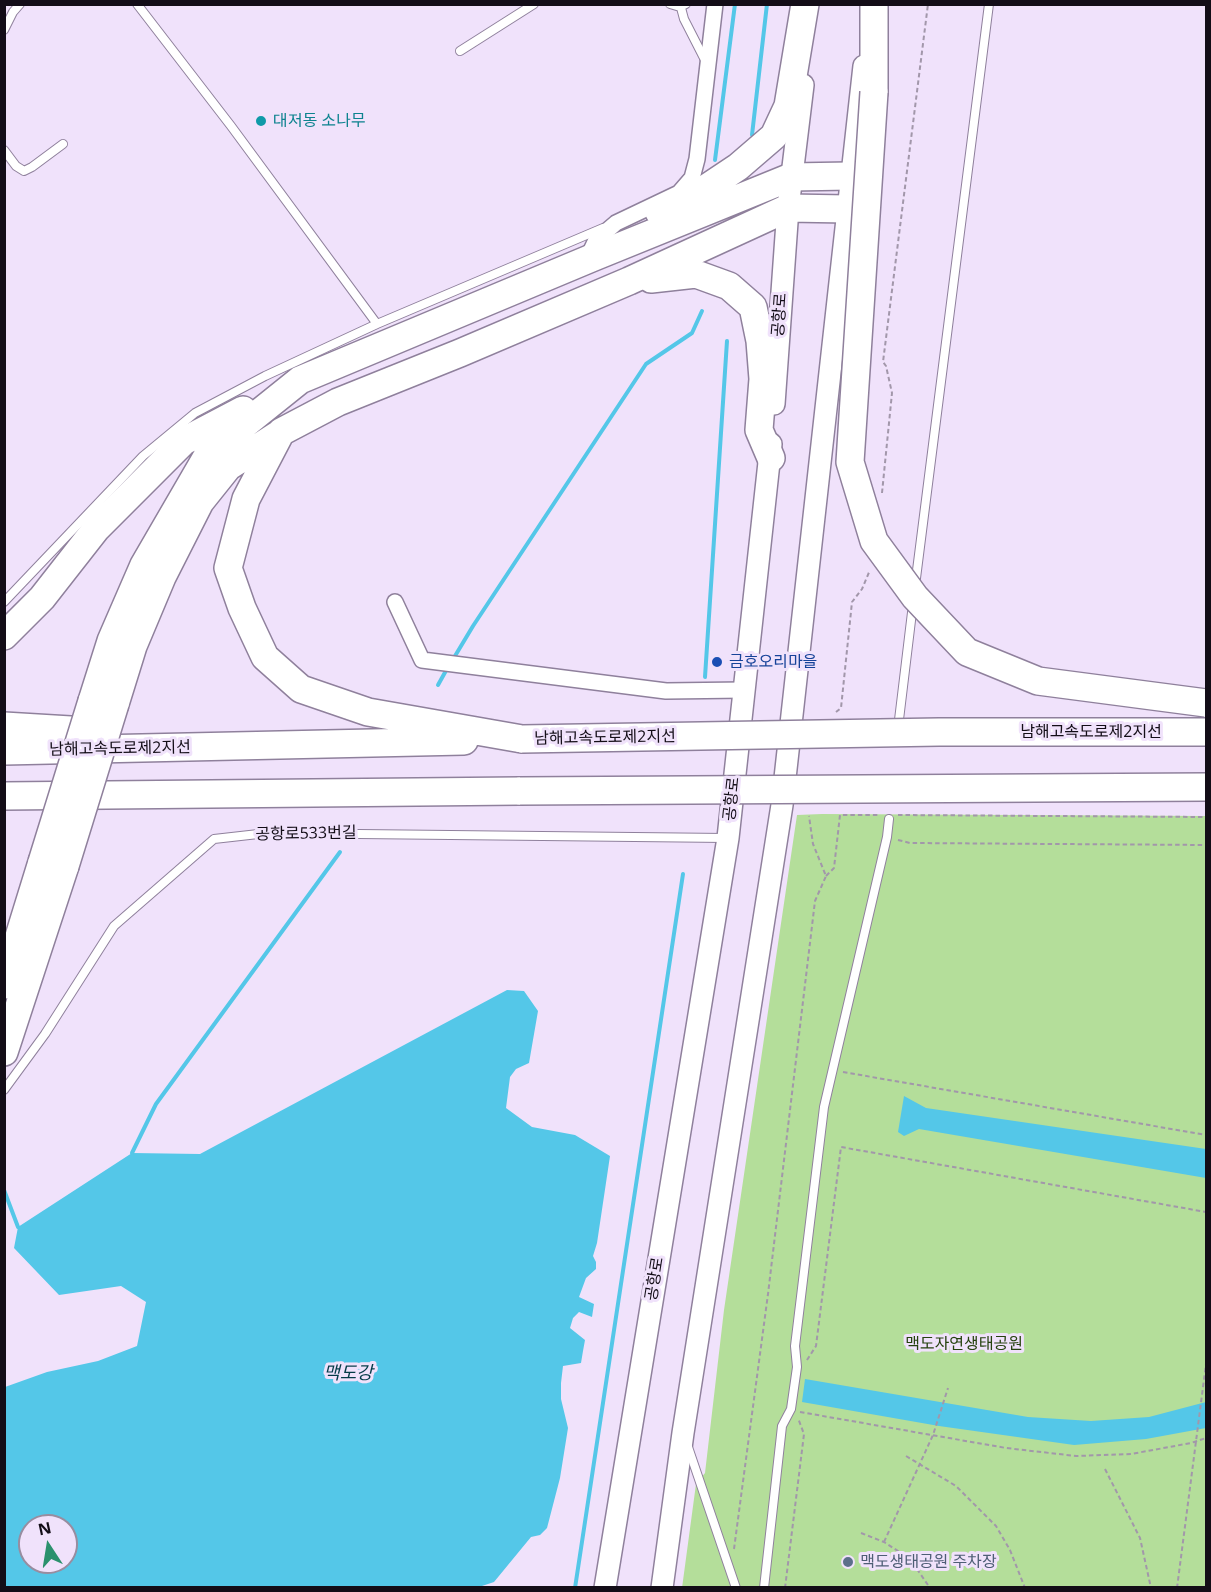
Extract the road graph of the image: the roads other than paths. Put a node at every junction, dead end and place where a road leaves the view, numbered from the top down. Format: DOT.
graph roads {
  1 [pos="20,4"];
  2 [pos="137,4"];
  3 [pos="534,4"];
  4 [pos="670,4"];
  5 [pos="715,4"];
  6 [pos="805,4"];
  7 [pos="813,4"];
  8 [pos="873,4"];
  9 [pos="989,4"];
  10 [pos="682,5"];
  11 [pos="4,30"];
  12 [pos="460,51"];
  13 [pos="707,63"];
  14 [pos="63,144"];
  15 [pos="4,150"];
  16 [pos="850,176"];
  17 [pos="791,177"];
  18 [pos="788,208"];
  19 [pos="848,209"];
  20 [pos="616,223"];
  21 [pos="590,258"];
  22 [pos="629,281"];
  23 [pos="377,324"];
  24 [pos="300,380"];
  25 [pos="281,432"];
  26 [pos="184,441"];
  27 [pos="771,458"];
  28 [pos="4,602"];
  29 [pos="395,602"];
  30 [pos="4,636"];
  31 [pos="4,650"];
  32 [pos="744,690"];
  33 [pos="103,702"];
  34 [pos="1206,703"];
  35 [pos="4,726"];
  36 [pos="898,728"];
  37 [pos="1206,732"];
  38 [pos="522,739"];
  39 [pos="291,745"];
  40 [pos="4,751"];
  41 [pos="1206,787"];
  42 [pos="4,796"];
  43 [pos="887,817"];
  44 [pos="728,838"];
  45 [pos="53,864"];
  46 [pos="4,985"];
  47 [pos="4,1052"];
  48 [pos="4,1090"];
  49 [pos="683,1433"];
  50 [pos="605,1587"];
  51 [pos="662,1587"];
  52 [pos="736,1587"];
  53 [pos="764,1587"];
  1 -- 11 [label="lane"];
  2 -- 23 [label="lane"];
  3 -- 12 [label="lane"];
  4 -- 10 [label="lane"];
  5 -- 13 [label="street"];
  6 -- 21 [label="highway"];
  7 -- 17 [label="main road, 공항로"];
  8 -- 16 [label="main road"];
  8 -- 34 [label="highway, bridge"];
  9 -- 36 [label="lane"];
  10 -- 13 [label="lane"];
  13 -- 20 [label="street"];
  14 -- 15 [label="lane"];
  16 -- 17 [label="highway"];
  16 -- 19 [label="main road"];
  17 -- 18 [label="main road, 공항로"];
  17 -- 21 [label="highway"];
  18 -- 19 [label="highway"];
  18 -- 22 [label="highway"];
  18 -- 27 [label="main road, 공항로"];
  19 -- 49 [label="main road"];
  20 -- 21 [label="street"];
  20 -- 23 [label="lane"];
  21 -- 24 [label="highway"];
  22 -- 25 [label="highway"];
  22 -- 27 [label="highway"];
  23 -- 28 [label="lane"];
  24 -- 26 [label="highway"];
  24 -- 33 [label="highway"];
  25 -- 33 [label="highway"];
  25 -- 38 [label="highway"];
  26 -- 30 [label="highway"];
  26 -- 31 [label="highway"];
  27 -- 32 [label="main road, 공항로"];
  29 -- 32 [label="street"];
  32 -- 44 [label="main road, 공항로"];
  33 -- 45 [label="highway, bridge"];
  35 -- 39 [label="highway"];
  37 -- 38 [label="highway, 남해고속도로제2지선, bridge"];
  38 -- 39 [label="highway, 남해고속도로제2지선"];
  39 -- 40 [label="highway, 남해고속도로제2지선"];
  41 -- 42 [label="highway, bridge"];
  43 -- 53 [label="lane"];
  44 -- 48 [label="lane, 공항로533번길"];
  44 -- 50 [label="main road, 공항로"];
  45 -- 46 [label="highway"];
  45 -- 47 [label="highway"];
  49 -- 51 [label="main road"];
  49 -- 52 [label="lane"];
}
